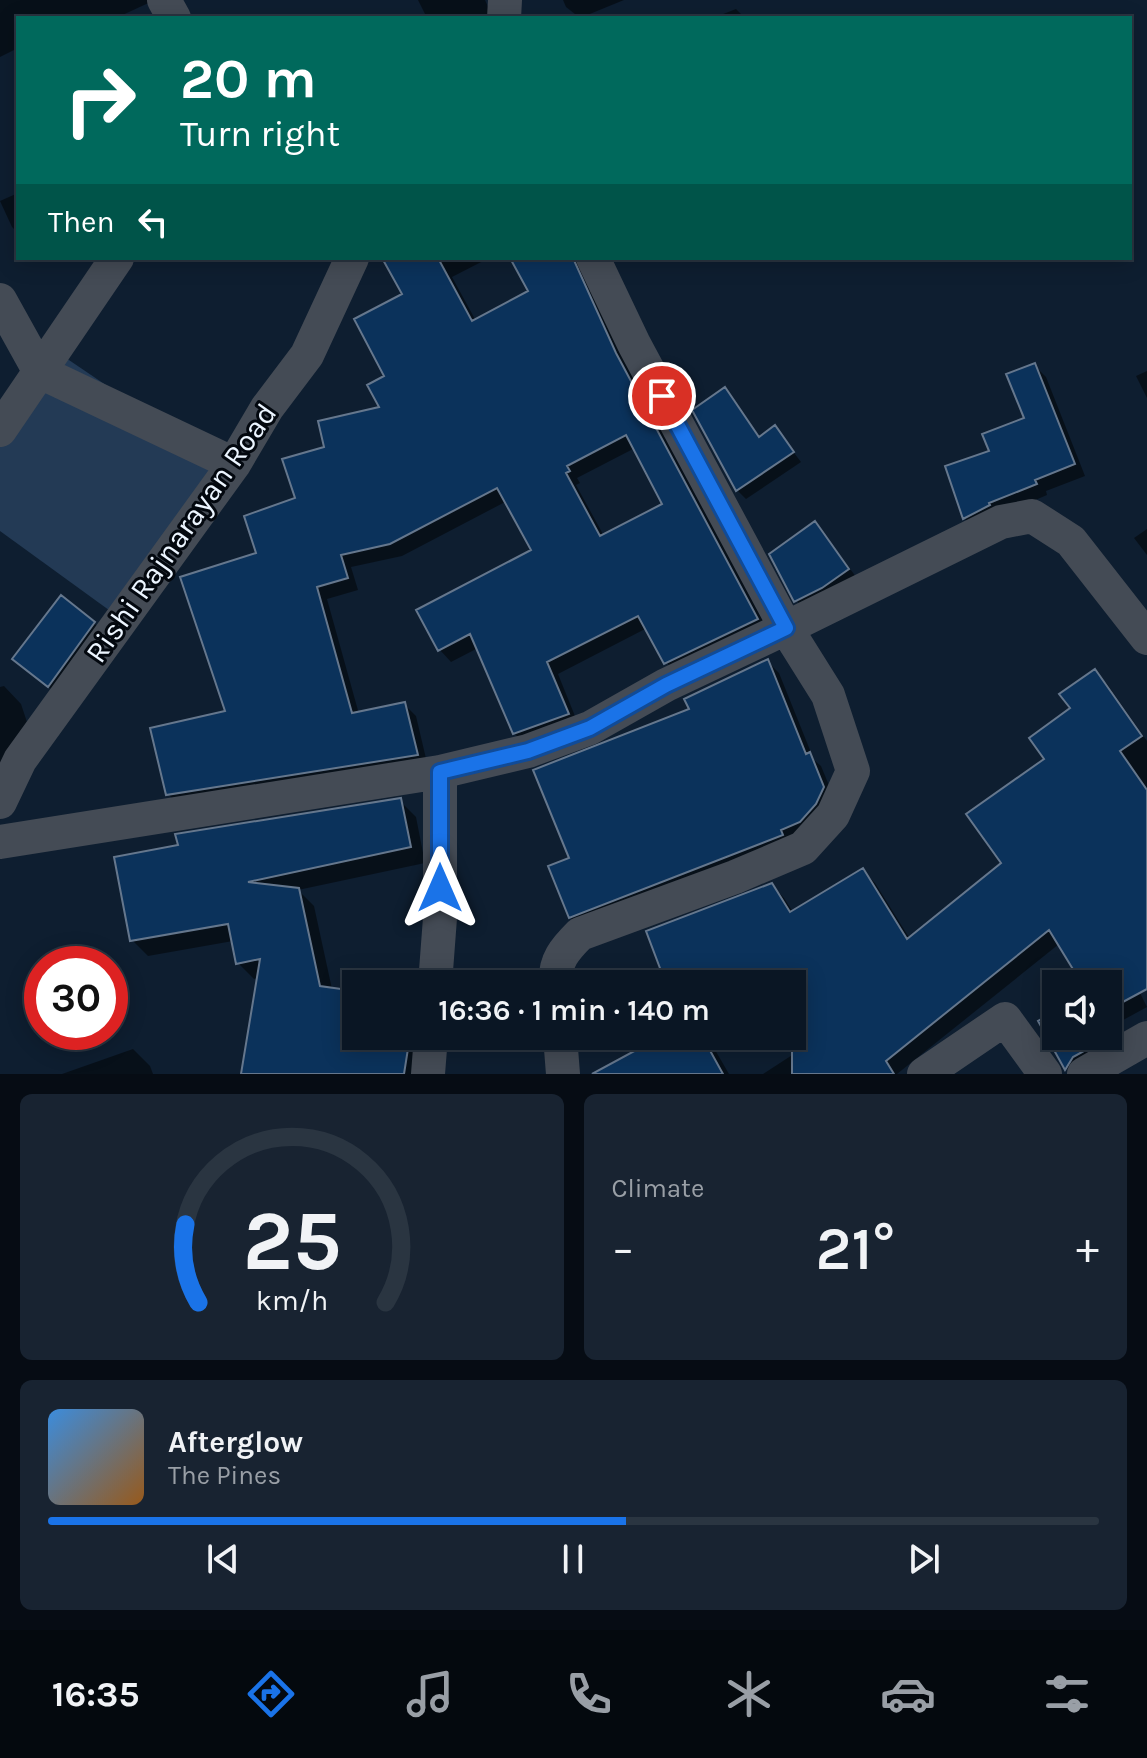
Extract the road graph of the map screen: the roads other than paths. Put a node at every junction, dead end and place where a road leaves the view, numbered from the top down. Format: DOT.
graph roads {
  1 [pos="116,260"];
  2 [pos="351,260"];
  3 [pos="594,260"];
  4 [pos="0,300"];
  5 [pos="40,372"];
  6 [pos="0,430"];
  7 [pos="234,464"];
  8 [pos="786,628"];
  9 [pos="1147,638"];
  10 [pos="440,772"];
  11 [pos="0,802"];
  12 [pos="0,842"];
  13 [pos="436,970"];
  14 [pos="554,970"];
  15 [pos="1147,1038"];
  16 [pos="430,1050"];
  17 [pos="561,1050"];
  18 [pos="428,1074"];
  19 [pos="563,1074"];
  20 [pos="924,1074"];
  21 [pos="1045,1074"];
  22 [pos="1084,1074"];
  1 -- 5 [label="street"];
  2 -- 7 [label="street, Rishi Rajnarayan Road"];
  3 -- 8 [label="street"];
  4 -- 5 [label="street"];
  5 -- 6 [label="street"];
  5 -- 7 [label="street"];
  7 -- 11 [label="street, Rishi Rajnarayan Road"];
  8 -- 9 [label="street"];
  8 -- 10 [label="street"];
  8 -- 14 [label="street"];
  10 -- 12 [label="street"];
  10 -- 13 [label="street"];
  15 -- 22 [label="street"];
  16 -- 18 [label="street"];
  17 -- 19 [label="street"];
  20 -- 21 [label="street"];
}
